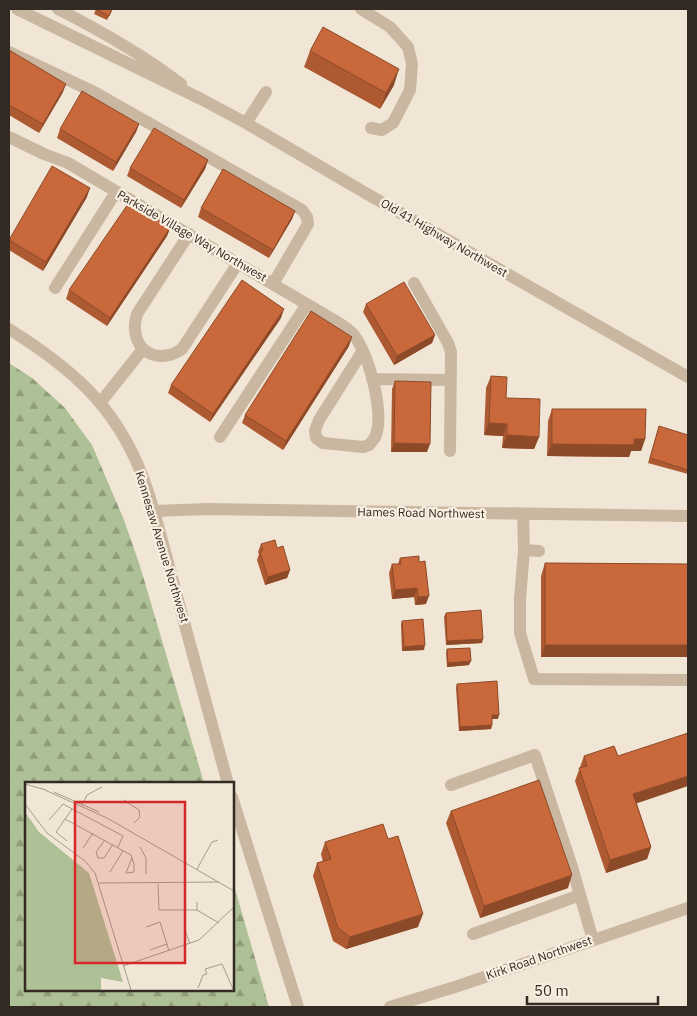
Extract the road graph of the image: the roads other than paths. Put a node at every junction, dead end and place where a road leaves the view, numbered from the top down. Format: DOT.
graph roads {
  1 [pos="18,9"];
  2 [pos="58,9"];
  3 [pos="361,9"];
  4 [pos="44,14"];
  5 [pos="9,52"];
  6 [pos="266,92"];
  7 [pos="201,99"];
  8 [pos="246,124"];
  9 [pos="371,128"];
  10 [pos="9,137"];
  11 [pos="116,192"];
  12 [pos="189,234"];
  13 [pos="238,263"];
  14 [pos="414,283"];
  15 [pos="273,284"];
  16 [pos="55,288"];
  17 [pos="307,304"];
  18 [pos="9,329"];
  19 [pos="143,349"];
  20 [pos="362,352"];
  21 [pos="688,377"];
  22 [pos="372,378"];
  23 [pos="451,380"];
  24 [pos="100,403"];
  25 [pos="220,437"];
  26 [pos="450,451"];
  27 [pos="154,511"];
  28 [pos="523,514"];
  29 [pos="688,516"];
  30 [pos="524,550"];
  31 [pos="539,551"];
  32 [pos="688,680"];
  33 [pos="227,782"];
  34 [pos="450,785"];
  35 [pos="234,803"];
  36 [pos="580,895"];
  37 [pos="688,908"];
  38 [pos="473,934"];
  39 [pos="593,940"];
  40 [pos="298,1007"];
  41 [pos="390,1007"];
  1 -- 4 [label="street, Old 41 Highway Northwest"];
  2 -- 7 [label="street, Old 41 Highway Northwest"];
  3 -- 9 [label="street"];
  4 -- 7 [label="street, Old 41 Highway Northwest"];
  5 -- 15 [label="street"];
  6 -- 8 [label="street"];
  7 -- 8 [label="street, Old 41 Highway Northwest"];
  8 -- 21 [label="street, Old 41 Highway Northwest"];
  10 -- 11 [label="street, Parkside Village Way Northwest"];
  11 -- 12 [label="street, Parkside Village Way Northwest"];
  11 -- 16 [label="street"];
  12 -- 13 [label="street, Parkside Village Way Northwest"];
  12 -- 19 [label="street"];
  13 -- 15 [label="street, Parkside Village Way Northwest"];
  13 -- 19 [label="street"];
  14 -- 23 [label="street"];
  15 -- 17 [label="street, Parkside Village Way Northwest"];
  17 -- 20 [label="street, Parkside Village Way Northwest"];
  17 -- 25 [label="street"];
  18 -- 24 [label="street, Kennesaw Avenue Northwest"];
  19 -- 24 [label="street"];
  20 -- 22 [label="street, Parkside Village Way Northwest"];
  20 -- 22 [label="street, Parkside Village Way Northwest"];
  22 -- 23 [label="street"];
  23 -- 26 [label="street"];
  24 -- 27 [label="street, Kennesaw Avenue Northwest"];
  27 -- 28 [label="street, Hames Road Northwest"];
  27 -- 33 [label="street, Kennesaw Avenue Northwest"];
  28 -- 29 [label="street, Hames Road Northwest"];
  28 -- 30 [label="street"];
  30 -- 31 [label="street"];
  30 -- 32 [label="street"];
  34 -- 36 [label="street"];
  35 -- 40 [label="street"];
  36 -- 38 [label="street"];
  36 -- 39 [label="street"];
  37 -- 39 [label="street, Kirk Road Northwest"];
  39 -- 41 [label="street, Kirk Road Northwest"];
}
